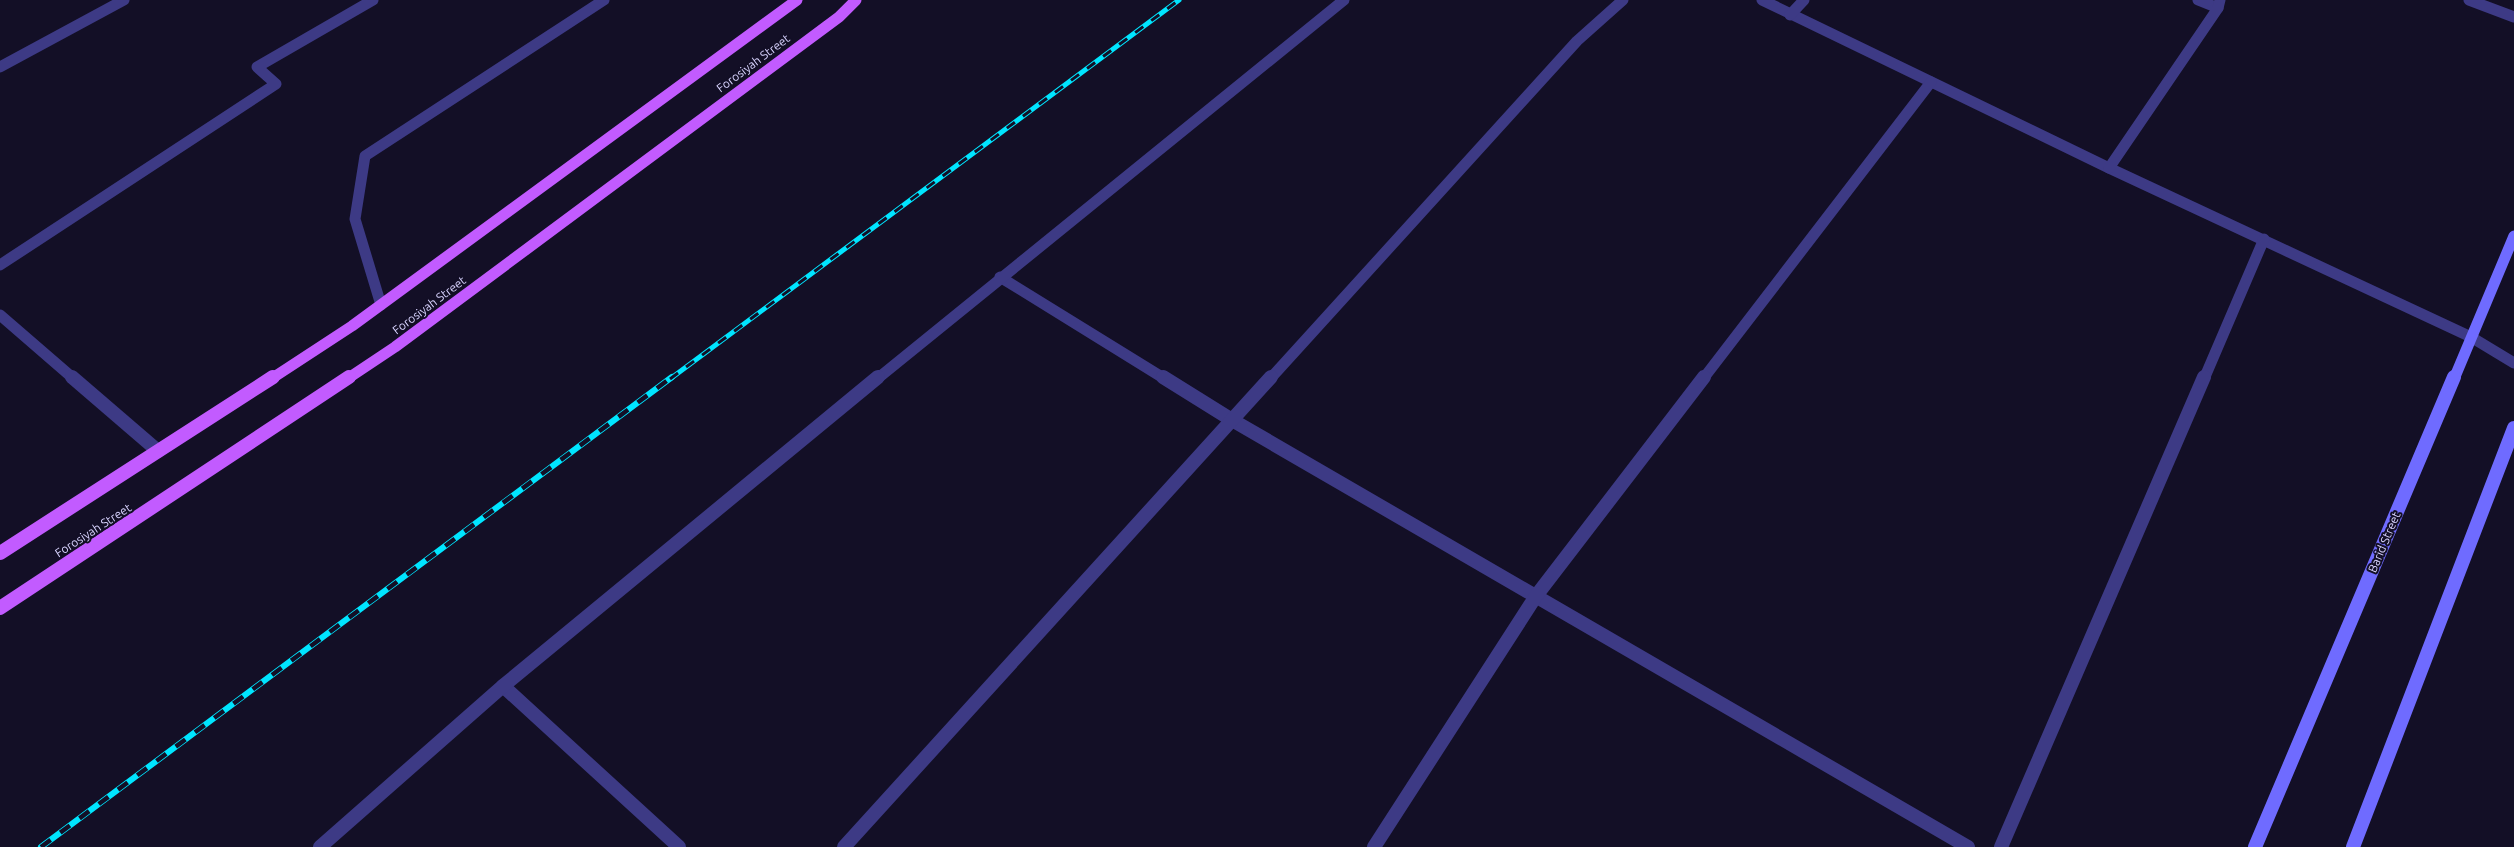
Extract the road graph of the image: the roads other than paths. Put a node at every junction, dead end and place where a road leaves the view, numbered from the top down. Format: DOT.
graph roads {
  1 [pos="124,0"];
  2 [pos="373,0"];
  3 [pos="604,0"];
  4 [pos="797,0"];
  5 [pos="856,0"];
  6 [pos="1344,0"];
  7 [pos="1623,0"];
  8 [pos="1762,0"];
  9 [pos="1804,0"];
  10 [pos="2198,0"];
  11 [pos="2469,0"];
  12 [pos="2219,4"];
  13 [pos="1790,15"];
  14 [pos="2514,17"];
  15 [pos="0,66"];
  16 [pos="1931,82"];
  17 [pos="2109,168"];
  18 [pos="2514,236"];
  19 [pos="2264,239"];
  20 [pos="0,265"];
  21 [pos="1000,277"];
  22 [pos="380,305"];
  23 [pos="0,314"];
  24 [pos="2471,337"];
  25 [pos="2514,363"];
  26 [pos="1232,420"];
  27 [pos="2514,428"];
  28 [pos="158,451"];
  29 [pos="0,553"];
  30 [pos="1536,596"];
  31 [pos="0,608"];
  32 [pos="503,686"];
  33 [pos="320,847"];
  34 [pos="679,847"];
  35 [pos="844,847"];
  36 [pos="1374,847"];
  37 [pos="1968,847"];
  38 [pos="2001,847"];
  39 [pos="2255,847"];
  40 [pos="2353,847"];
  1 -- 15 [label="street"];
  2 -- 20 [label="street"];
  3 -- 22 [label="street"];
  4 -- 22 [label="main road, Forosiyah Street"];
  5 -- 31 [label="main road, Forosiyah Street"];
  6 -- 21 [label="street"];
  7 -- 26 [label="street"];
  8 -- 13 [label="street"];
  9 -- 13 [label="street"];
  10 -- 12 [label="street"];
  11 -- 14 [label="street"];
  12 -- 17 [label="street"];
  13 -- 16 [label="street"];
  16 -- 17 [label="street"];
  16 -- 30 [label="street"];
  17 -- 19 [label="street"];
  18 -- 24 [label="main road, Barid Street"];
  19 -- 24 [label="street"];
  19 -- 38 [label="street"];
  21 -- 26 [label="street"];
  21 -- 32 [label="street"];
  22 -- 28 [label="main road, Forosiyah Street"];
  23 -- 28 [label="street"];
  24 -- 25 [label="street"];
  24 -- 39 [label="main road, Barid Street"];
  26 -- 30 [label="street"];
  26 -- 35 [label="street"];
  27 -- 40 [label="main road"];
  28 -- 29 [label="main road, Forosiyah Street"];
  30 -- 36 [label="street"];
  30 -- 37 [label="street"];
  32 -- 33 [label="street"];
  32 -- 34 [label="street"];
}
